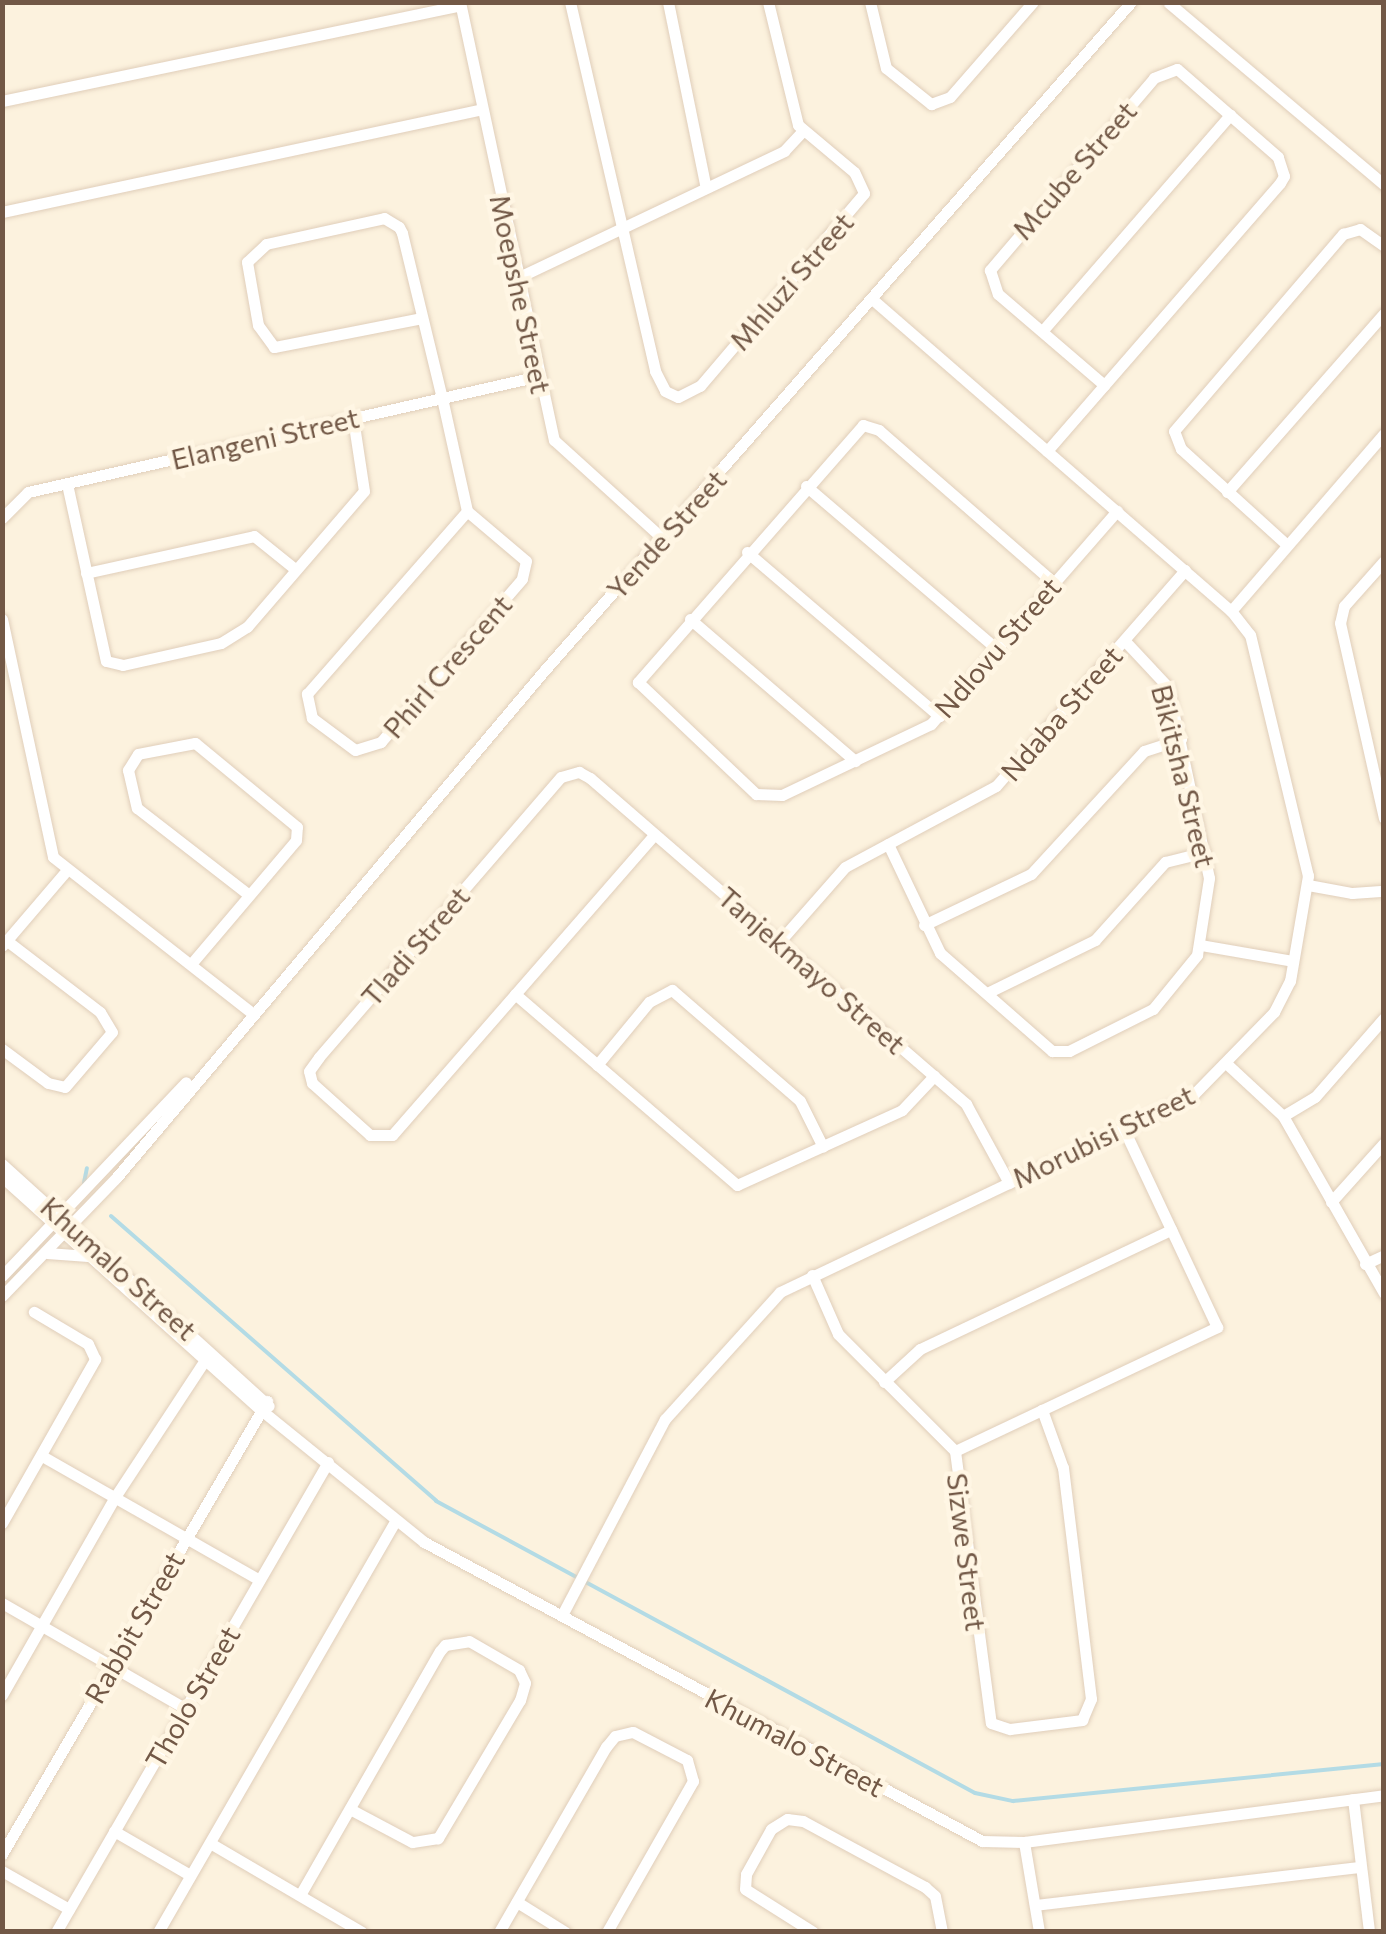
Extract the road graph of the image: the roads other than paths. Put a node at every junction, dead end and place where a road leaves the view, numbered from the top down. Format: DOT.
graph roads {
  1 [pos="570,2"];
  2 [pos="668,2"];
  3 [pos="768,2"];
  4 [pos="870,2"];
  5 [pos="1033,2"];
  6 [pos="1132,2"];
  7 [pos="1169,2"];
  8 [pos="460,4"];
  9 [pos="2,100"];
  10 [pos="481,109"];
  11 [pos="1230,116"];
  12 [pos="802,132"];
  13 [pos="706,184"];
  14 [pos="1384,184"];
  15 [pos="2,212"];
  16 [pos="621,226"];
  17 [pos="1384,246"];
  18 [pos="517,278"];
  19 [pos="872,299"];
  20 [pos="1384,313"];
  21 [pos="422,318"];
  22 [pos="1044,329"];
  23 [pos="538,376"];
  24 [pos="1104,385"];
  25 [pos="442,398"];
  26 [pos="353,418"];
  27 [pos="1384,434"];
  28 [pos="1047,451"];
  29 [pos="67,484"];
  30 [pos="806,486"];
  31 [pos="1226,492"];
  32 [pos="467,511"];
  33 [pos="1117,511"];
  34 [pos="2,518"];
  35 [pos="663,539"];
  36 [pos="1287,544"];
  37 [pos="747,552"];
  38 [pos="1384,561"];
  39 [pos="295,568"];
  40 [pos="1184,570"];
  41 [pos="86,573"];
  42 [pos="1053,582"];
  43 [pos="1231,611"];
  44 [pos="2,618"];
  45 [pos="690,619"];
  46 [pos="1124,640"];
  47 [pos="996,648"];
  48 [pos="6,654"];
  49 [pos="939,716"];
  50 [pos="1180,738"];
  51 [pos="855,761"];
  52 [pos="590,778"];
  53 [pos="1384,818"];
  54 [pos="654,835"];
  55 [pos="888,844"];
  56 [pos="1205,852"];
  57 [pos="66,871"];
  58 [pos="1308,885"];
  59 [pos="1384,891"];
  60 [pos="248,894"];
  61 [pos="924,924"];
  62 [pos="780,942"];
  63 [pos="4,943"];
  64 [pos="1201,946"];
  65 [pos="1293,961"];
  66 [pos="191,964"];
  67 [pos="515,994"];
  68 [pos="986,994"];
  69 [pos="251,1012"];
  70 [pos="1384,1018"];
  71 [pos="2,1049"];
  72 [pos="1228,1064"];
  73 [pos="597,1065"];
  74 [pos="934,1076"];
  75 [pos="1284,1116"];
  76 [pos="1124,1129"];
  77 [pos="1384,1143"];
  78 [pos="823,1147"];
  79 [pos="2,1164"];
  80 [pos="2,1177"];
  81 [pos="1008,1183"];
  82 [pos="1331,1202"];
  83 [pos="65,1226"];
  84 [pos="1171,1230"];
  85 [pos="47,1253"];
  86 [pos="1384,1255"];
  87 [pos="92,1257"];
  88 [pos="1365,1264"];
  89 [pos="812,1275"];
  90 [pos="2,1276"];
  91 [pos="1384,1293"];
  92 [pos="2,1296"];
  93 [pos="34,1312"];
  94 [pos="205,1360"];
  95 [pos="884,1382"];
  96 [pos="264,1405"];
  97 [pos="1042,1410"];
  98 [pos="955,1451"];
  99 [pos="42,1456"];
  100 [pos="328,1462"];
  101 [pos="115,1497"];
  102 [pos="396,1522"];
  103 [pos="2,1523"];
  104 [pos="186,1538"];
  105 [pos="259,1580"];
  106 [pos="2,1603"];
  107 [pos="562,1614"];
  108 [pos="41,1624"];
  109 [pos="111,1666"];
  110 [pos="2,1695"];
  111 [pos="186,1709"];
  112 [pos="1384,1796"];
  113 [pos="1353,1800"];
  114 [pos="350,1808"];
  115 [pos="114,1831"];
  116 [pos="210,1842"];
  117 [pos="1024,1842"];
  118 [pos="2,1854"];
  119 [pos="1360,1867"];
  120 [pos="2,1871"];
  121 [pos="190,1875"];
  122 [pos="300,1895"];
  123 [pos="517,1902"];
  124 [pos="1034,1905"];
  125 [pos="69,1909"];
  126 [pos="56,1932"];
  127 [pos="158,1932"];
  128 [pos="362,1932"];
  129 [pos="499,1932"];
  130 [pos="565,1932"];
  131 [pos="607,1932"];
  132 [pos="814,1932"];
  133 [pos="942,1932"];
  134 [pos="1039,1932"];
  135 [pos="1369,1932"];
  1 -- 16 [label="street"];
  2 -- 13 [label="street"];
  3 -- 12 [label="street"];
  4 -- 5 [label="street"];
  6 -- 19 [label="street, Yende Street"];
  7 -- 14 [label="street"];
  8 -- 9 [label="street"];
  8 -- 10 [label="street, Moepshe Street"];
  10 -- 15 [label="street"];
  10 -- 18 [label="street, Moepshe Street"];
  11 -- 22 [label="street"];
  11 -- 22 [label="street, Mcube Street"];
  11 -- 24 [label="street, Mcube Street"];
  12 -- 13 [label="street"];
  12 -- 16 [label="street, Mhluzi Street"];
  13 -- 16 [label="street"];
  16 -- 18 [label="street"];
  17 -- 31 [label="street"];
  18 -- 23 [label="street, Moepshe Street"];
  19 -- 28 [label="street, Morubisi Street"];
  19 -- 35 [label="street, Yende Street"];
  20 -- 31 [label="street"];
  21 -- 21 [label="street"];
  21 -- 25 [label="street"];
  22 -- 24 [label="street, Mcube Street"];
  23 -- 25 [label="street, Elangeni Street"];
  23 -- 35 [label="street, Moepshe Street"];
  24 -- 28 [label="street"];
  25 -- 26 [label="street, Elangeni Street"];
  25 -- 32 [label="street"];
  26 -- 29 [label="street, Elangeni Street"];
  26 -- 39 [label="street"];
  27 -- 36 [label="street"];
  28 -- 33 [label="street, Morubisi Street"];
  29 -- 34 [label="street, Elangeni Street"];
  29 -- 41 [label="street"];
  30 -- 37 [label="street"];
  30 -- 42 [label="street"];
  30 -- 47 [label="street"];
  31 -- 36 [label="street"];
  32 -- 32 [label="street, PhirI Crescent"];
  33 -- 40 [label="street, Morubisi Street"];
  33 -- 42 [label="street, Ndlovu Street"];
  35 -- 69 [label="street, Yende Street"];
  36 -- 43 [label="street"];
  37 -- 45 [label="street"];
  37 -- 49 [label="street"];
  38 -- 53 [label="street"];
  39 -- 41 [label="street"];
  39 -- 41 [label="street"];
  40 -- 43 [label="street, Morubisi Street"];
  40 -- 46 [label="street, Ndaba Street"];
  42 -- 47 [label="street, Ndlovu Street"];
  43 -- 58 [label="street, Morubisi Street"];
  44 -- 48 [label="street"];
  45 -- 51 [label="street"];
  45 -- 51 [label="street, Ndlovu Street"];
  46 -- 50 [label="street, Bikitsha Street"];
  46 -- 55 [label="street, Ndaba Street"];
  47 -- 49 [label="street, Ndlovu Street"];
  48 -- 57 [label="street"];
  49 -- 51 [label="street, Ndlovu Street"];
  50 -- 56 [label="street, Bikitsha Street"];
  50 -- 61 [label="street"];
  52 -- 54 [label="street, Tanjekmayo Street"];
  52 -- 67 [label="street, Tladi Street"];
  54 -- 62 [label="street, Tanjekmayo Street"];
  54 -- 67 [label="street"];
  55 -- 61 [label="street"];
  55 -- 62 [label="street, Ndaba Street"];
  56 -- 64 [label="street, Bikitsha Street"];
  56 -- 68 [label="street"];
  57 -- 63 [label="street"];
  57 -- 66 [label="street"];
  58 -- 59 [label="street"];
  58 -- 65 [label="street, Morubisi Street"];
  60 -- 60 [label="street"];
  60 -- 66 [label="street"];
  61 -- 68 [label="street"];
  62 -- 74 [label="street, Tanjekmayo Street"];
  63 -- 71 [label="street"];
  64 -- 65 [label="street"];
  64 -- 68 [label="street"];
  65 -- 72 [label="street, Morubisi Street"];
  66 -- 69 [label="street"];
  67 -- 73 [label="street"];
  69 -- 83 [label="street, Yende Street"];
  70 -- 75 [label="street"];
  72 -- 75 [label="street"];
  72 -- 76 [label="street, Morubisi Street"];
  73 -- 78 [label="street"];
  73 -- 78 [label="street"];
  74 -- 78 [label="street"];
  74 -- 81 [label="street, Tanjekmayo Street"];
  75 -- 82 [label="street"];
  76 -- 81 [label="street, Morubisi Street"];
  76 -- 84 [label="street"];
  77 -- 82 [label="street"];
  79 -- 83 [label="street, Khumalo Street"];
  80 -- 83 [label="street, Khumalo Street"];
  81 -- 89 [label="street, Morubisi Street"];
  82 -- 88 [label="street"];
  83 -- 85 [label="street, Yende Street"];
  83 -- 87 [label="street, Khumalo Street"];
  83 -- 90 [label="street, Yende Street"];
  83 -- 96 [label="street, Khumalo Street"];
  84 -- 95 [label="street"];
  84 -- 97 [label="street, Sizwe Street"];
  85 -- 87 [label="street"];
  85 -- 92 [label="street, Yende Street"];
  86 -- 88 [label="street"];
  87 -- 94 [label="street, Khumalo Street"];
  88 -- 91 [label="street"];
  89 -- 95 [label="street"];
  89 -- 107 [label="street, Morubisi Street"];
  93 -- 99 [label="street"];
  94 -- 96 [label="street, Khumalo Street"];
  94 -- 101 [label="street"];
  95 -- 98 [label="street"];
  96 -- 100 [label="street, Khumalo Street"];
  96 -- 104 [label="street, Rabbit Street"];
  97 -- 98 [label="street, Sizwe Street"];
  97 -- 98 [label="street, Sizwe Street"];
  99 -- 101 [label="street"];
  99 -- 103 [label="street"];
  100 -- 102 [label="street, Khumalo Street"];
  100 -- 105 [label="street, Tholo Street"];
  101 -- 104 [label="street"];
  101 -- 108 [label="street"];
  102 -- 107 [label="street, Khumalo Street"];
  102 -- 116 [label="street"];
  104 -- 105 [label="street"];
  104 -- 109 [label="street, Rabbit Street"];
  105 -- 111 [label="street, Tholo Street"];
  106 -- 108 [label="street"];
  107 -- 117 [label="street, Khumalo Street"];
  108 -- 109 [label="street"];
  108 -- 110 [label="street"];
  109 -- 111 [label="street"];
  109 -- 118 [label="street, Rabbit Street"];
  111 -- 115 [label="street, Tholo Street"];
  112 -- 113 [label="street, Khumalo Street"];
  113 -- 117 [label="street, Khumalo Street"];
  113 -- 119 [label="street"];
  114 -- 114 [label="street"];
  114 -- 122 [label="street"];
  115 -- 121 [label="street"];
  115 -- 125 [label="street, Tholo Street"];
  116 -- 121 [label="street"];
  116 -- 122 [label="street"];
  117 -- 124 [label="street"];
  119 -- 124 [label="street"];
  119 -- 135 [label="street"];
  120 -- 125 [label="street"];
  121 -- 127 [label="street"];
  122 -- 128 [label="street"];
  123 -- 129 [label="street"];
  123 -- 130 [label="street"];
  123 -- 131 [label="street"];
  124 -- 134 [label="street"];
  125 -- 126 [label="street, Tholo Street"];
  132 -- 133 [label="street"];
}
